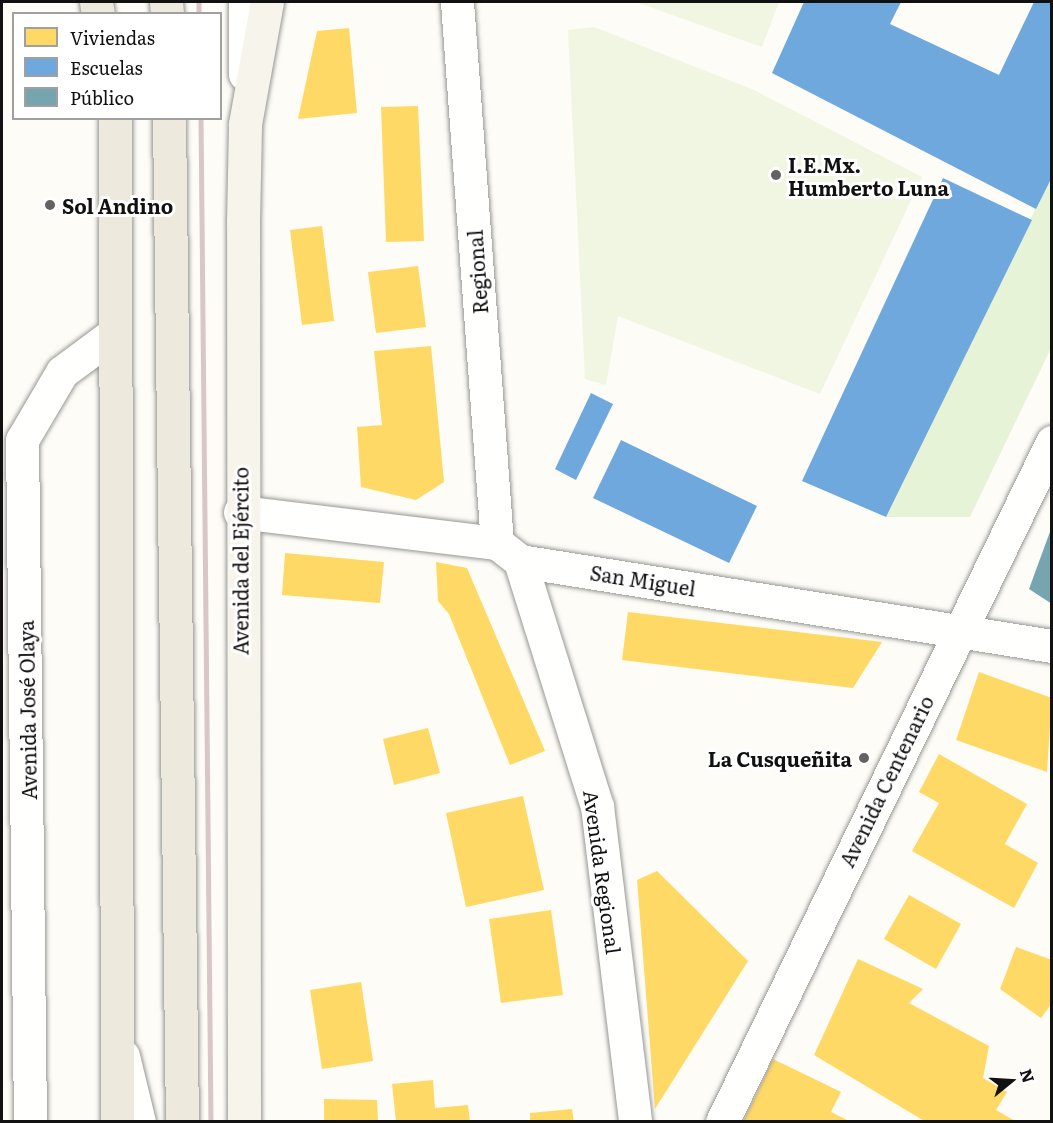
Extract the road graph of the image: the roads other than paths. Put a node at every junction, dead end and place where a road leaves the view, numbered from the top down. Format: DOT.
graph roads {
  1 [pos="245,2"];
  2 [pos="267,2"];
  3 [pos="457,2"];
  4 [pos="115,120"];
  5 [pos="169,120"];
  6 [pos="245,124"];
  7 [pos="112,335"];
  8 [pos="1052,442"];
  9 [pos="240,512"];
  10 [pos="508,552"];
  11 [pos="959,629"];
  12 [pos="14,640"];
  13 [pos="1052,646"];
  14 [pos="114,1018"];
  15 [pos="30,1122"];
  16 [pos="117,1122"];
  17 [pos="139,1122"];
  18 [pos="182,1122"];
  19 [pos="244,1122"];
  20 [pos="635,1122"];
  21 [pos="722,1122"];
  1 -- 6 [label="street, Avenida del Ejército"];
  2 -- 6 [label="main road"];
  3 -- 10 [label="street, Regional"];
  4 -- 7 [label="main road"];
  5 -- 18 [label="main road"];
  6 -- 9 [label="main road, Avenida del Ejército"];
  7 -- 12 [label="street, Avenida José Olaya"];
  7 -- 14 [label="main road"];
  8 -- 11 [label="street, Avenida Centenario"];
  9 -- 10 [label="street, San Miguel"];
  9 -- 19 [label="main road, Avenida del Ejército"];
  10 -- 11 [label="street, San Miguel"];
  10 -- 20 [label="street, Avenida Regional"];
  11 -- 13 [label="street, San Miguel"];
  11 -- 21 [label="street, Avenida Centenario"];
  12 -- 15 [label="street, Avenida José Olaya"];
  14 -- 16 [label="main road"];
  14 -- 17 [label="street"];
}
